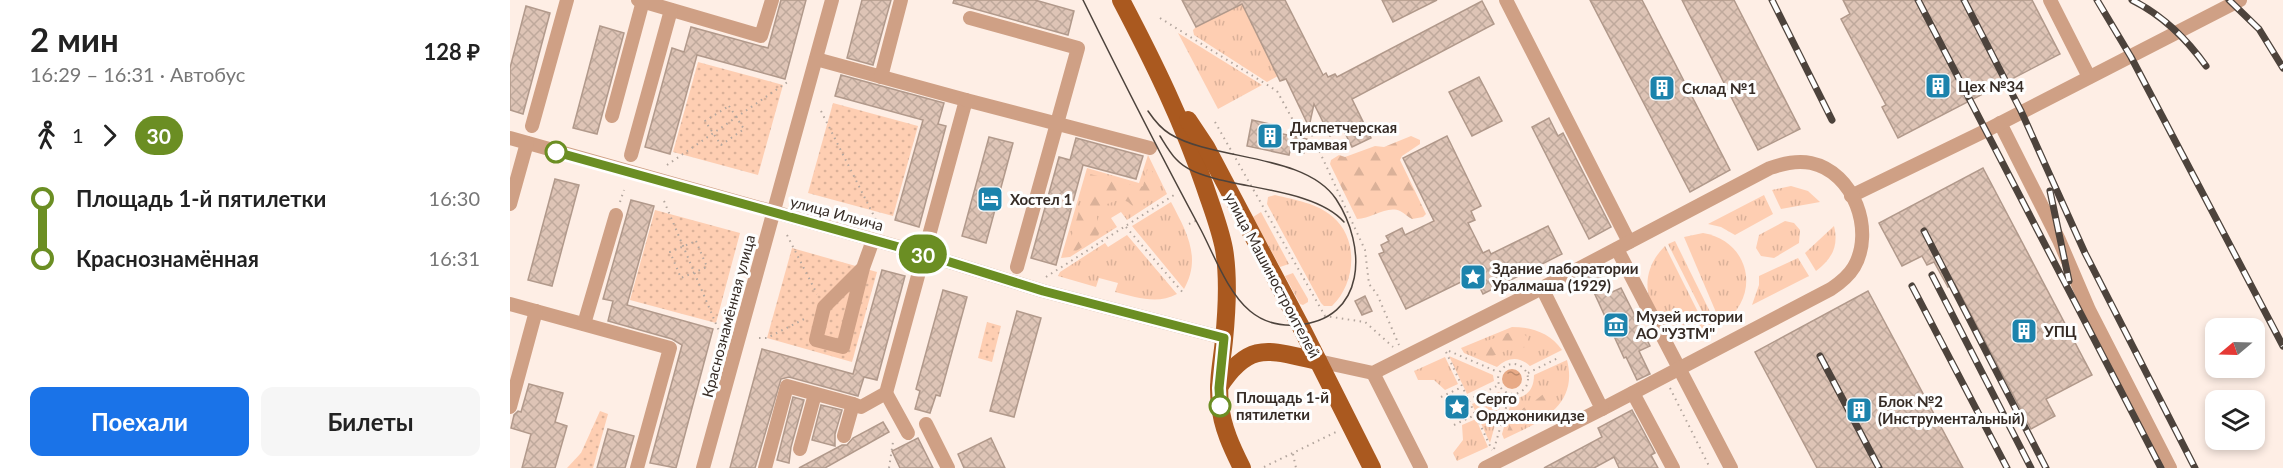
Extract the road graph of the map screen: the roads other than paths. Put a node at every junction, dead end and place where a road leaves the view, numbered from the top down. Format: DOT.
graph roads {
  1 [pos="567,0"];
  2 [pos="772,0"];
  3 [pos="832,0"];
  4 [pos="902,0"];
  5 [pos="1121,0"];
  6 [pos="1506,0"];
  7 [pos="2050,0"];
  8 [pos="2240,0"];
  9 [pos="640,1"];
  10 [pos="671,10"];
  11 [pos="969,18"];
  12 [pos="816,58"];
  13 [pos="881,76"];
  14 [pos="2089,78"];
  15 [pos="1166,87"];
  16 [pos="966,100"];
  17 [pos="612,116"];
  18 [pos="2000,123"];
  19 [pos="1057,125"];
  20 [pos="532,126"];
  21 [pos="510,138"];
  22 [pos="527,143"];
  23 [pos="1150,148"];
  24 [pos="631,155"];
  25 [pos="1851,196"];
  26 [pos="510,204"];
  27 [pos="773,213"];
  28 [pos="616,215"];
  29 [pos="873,240"];
  30 [pos="1629,242"];
  31 [pos="1617,249"];
  32 [pos="924,254"];
  33 [pos="1017,267"];
  34 [pos="863,268"];
  35 [pos="1542,288"];
  36 [pos="510,304"];
  37 [pos="537,311"];
  38 [pos="584,324"];
  39 [pos="1224,338"];
  40 [pos="1266,351"];
  41 [pos="1318,361"];
  42 [pos="1678,370"];
  43 [pos="1373,373"];
  44 [pos="1219,388"];
  45 [pos="886,393"];
  46 [pos="1633,393"];
  47 [pos="815,394"];
  48 [pos="853,404"];
  49 [pos="510,407"];
  50 [pos="1602,409"];
  51 [pos="926,424"];
  52 [pos="908,433"];
  53 [pos="844,436"];
  54 [pos="800,449"];
  55 [pos="638,468"];
  56 [pos="703,468"];
  57 [pos="765,468"];
  58 [pos="948,468"];
  59 [pos="1242,468"];
  60 [pos="1372,468"];
  61 [pos="1420,468"];
  62 [pos="1485,468"];
  63 [pos="1673,468"];
  64 [pos="1731,468"];
  65 [pos="2170,468"];
  1 -- 20 [label="street"];
  2 -- 10 [label="street"];
  3 -- 12 [label="street, Краснознамённая улица"];
  4 -- 13 [label="street"];
  5 -- 15 [label="main road, улица Машиностроителей"];
  6 -- 30 [label="street"];
  7 -- 14 [label="street"];
  8 -- 14 [label="street"];
  9 -- 10 [label="street"];
  9 -- 17 [label="street"];
  10 -- 24 [label="street"];
  11 -- 19 [label="street"];
  12 -- 13 [label="street"];
  12 -- 27 [label="street, Краснознамённая улица"];
  13 -- 16 [label="street"];
  14 -- 18 [label="street"];
  15 -- 39 [label="main road, улица Машиностроителей"];
  15 -- 41 [label="main road, улица Машиностроителей"];
  16 -- 19 [label="street"];
  16 -- 32 [label="street"];
  18 -- 25 [label="street"];
  18 -- 65 [label="street"];
  19 -- 23 [label="street"];
  19 -- 33 [label="street"];
  21 -- 22 [label="street, улица Ильича"];
  22 -- 26 [label="street"];
  22 -- 27 [label="street, улица Ильича"];
  25 -- 30 [label="street"];
  25 -- 42 [label="street"];
  27 -- 29 [label="street, улица Ильича"];
  27 -- 56 [label="street, Краснознамённая улица"];
  28 -- 38 [label="street"];
  29 -- 32 [label="street, улица Ильича"];
  29 -- 34 [label="street"];
  30 -- 31 [label="street"];
  31 -- 35 [label="street"];
  31 -- 42 [label="street"];
  32 -- 39 [label="street, улица Ильича"];
  32 -- 45 [label="street"];
  34 -- 34 [label="street"];
  35 -- 43 [label="street"];
  35 -- 50 [label="street"];
  36 -- 37 [label="street"];
  37 -- 38 [label="street"];
  37 -- 49 [label="street"];
  38 -- 55 [label="street"];
  39 -- 40 [label="main road"];
  39 -- 44 [label="main road, улица Машиностроителей"];
  40 -- 41 [label="main road"];
  40 -- 44 [label="main road"];
  41 -- 43 [label="street"];
  41 -- 60 [label="main road, улица Машиностроителей"];
  42 -- 46 [label="street"];
  42 -- 64 [label="street"];
  43 -- 61 [label="street"];
  44 -- 59 [label="main road, улица Машиностроителей"];
  45 -- 48 [label="street"];
  45 -- 52 [label="street"];
  46 -- 50 [label="street"];
  46 -- 63 [label="street"];
  47 -- 48 [label="street"];
  47 -- 54 [label="street"];
  47 -- 57 [label="street"];
  48 -- 53 [label="street"];
  50 -- 62 [label="street"];
  51 -- 58 [label="street"];
}
